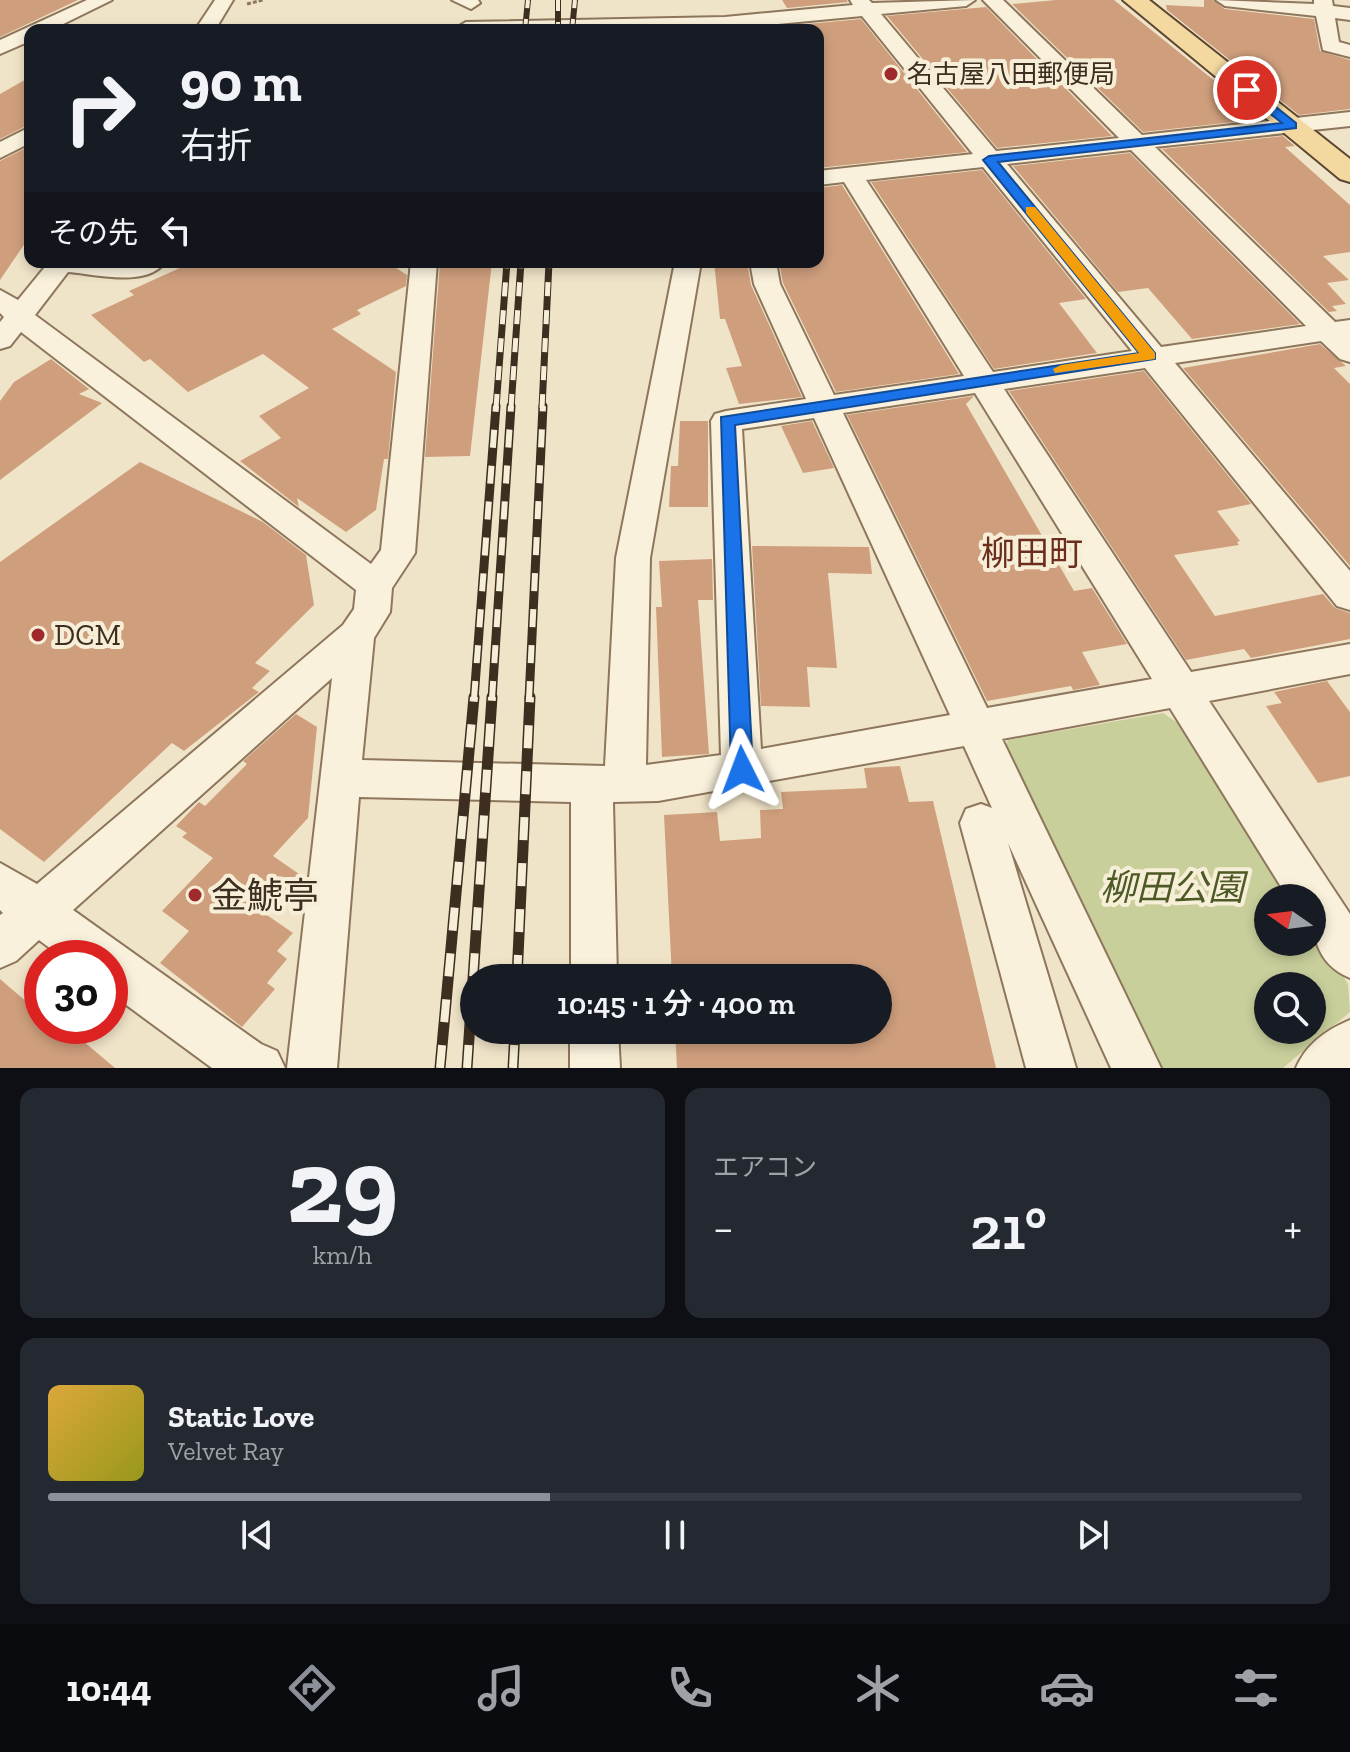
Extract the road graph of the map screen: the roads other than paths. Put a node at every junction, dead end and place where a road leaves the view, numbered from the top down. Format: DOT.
graph roads {
  1 [pos="103,0"];
  2 [pos="224,0"];
  3 [pos="608,0"];
  4 [pos="966,0"];
  5 [pos="992,0"];
  6 [pos="1135,0"];
  7 [pos="1225,0"];
  8 [pos="468,1"];
  9 [pos="721,2"];
  10 [pos="1256,2"];
  11 [pos="863,4"];
  12 [pos="1324,6"];
  13 [pos="74,11"];
  14 [pos="1350,14"];
  15 [pos="47,24"];
  16 [pos="92,24"];
  17 [pos="202,24"];
  18 [pos="466,24"];
  19 [pos="608,24"];
  20 [pos="726,24"];
  21 [pos="738,24"];
  22 [pos="24,35"];
  23 [pos="0,48"];
  24 [pos="1350,51"];
  25 [pos="1350,119"];
  26 [pos="1292,126"];
  27 [pos="24,137"];
  28 [pos="1139,143"];
  29 [pos="0,151"];
  30 [pos="989,160"];
  31 [pos="1350,173"];
  32 [pos="834,176"];
  33 [pos="57,268"];
  34 [pos="423,268"];
  35 [pos="687,268"];
  36 [pos="764,268"];
  37 [pos="7,319"];
  38 [pos="1343,337"];
  39 [pos="1150,356"];
  40 [pos="983,381"];
  41 [pos="822,406"];
  42 [pos="374,585"];
  43 [pos="1350,596"];
  44 [pos="356,635"];
  45 [pos="1350,659"];
  46 [pos="1181,690"];
  47 [pos="973,727"];
  48 [pos="742,770"];
  49 [pos="340,778"];
  50 [pos="609,784"];
  51 [pos="981,823"];
  52 [pos="0,884"];
  53 [pos="37,912"];
  54 [pos="76,940"];
  55 [pos="0,945"];
  56 [pos="1350,955"];
  57 [pos="595,964"];
  58 [pos="128,978"];
  59 [pos="594,1044"];
  60 [pos="1350,1044"];
  61 [pos="260,1068"];
  62 [pos="312,1068"];
  63 [pos="595,1068"];
  64 [pos="1051,1068"];
  65 [pos="1136,1068"];
  66 [pos="1321,1068"];
  1 -- 13 [label="street"];
  2 -- 17 [label="street"];
  3 -- 19 [label="street"];
  4 -- 11 [label="street"];
  5 -- 28 [label="street"];
  6 -- 26 [label="main road"];
  7 -- 10 [label="street"];
  8 -- 18 [label="street"];
  9 -- 20 [label="street"];
  10 -- 12 [label="street"];
  11 -- 21 [label="street"];
  11 -- 30 [label="street"];
  12 -- 14 [label="street"];
  12 -- 24 [label="street"];
  13 -- 15 [label="street"];
  13 -- 16 [label="street"];
  22 -- 23 [label="street"];
  25 -- 26 [label="street"];
  26 -- 28 [label="street"];
  26 -- 31 [label="main road"];
  27 -- 29 [label="street"];
  28 -- 30 [label="street"];
  28 -- 38 [label="street"];
  30 -- 32 [label="street"];
  30 -- 39 [label="street"];
  32 -- 40 [label="street"];
  33 -- 37 [label="street"];
  34 -- 42 [label="street"];
  35 -- 50 [label="street"];
  36 -- 41 [label="street"];
  37 -- 42 [label="street"];
  38 -- 39 [label="street"];
  39 -- 40 [label="street"];
  39 -- 43 [label="street"];
  40 -- 41 [label="street"];
  40 -- 46 [label="street"];
  41 -- 47 [label="street"];
  41 -- 48 [label="street"];
  42 -- 44 [label="street"];
  44 -- 49 [label="street"];
  44 -- 53 [label="street"];
  45 -- 46 [label="street"];
  46 -- 47 [label="street"];
  46 -- 56 [label="street"];
  47 -- 48 [label="street"];
  47 -- 65 [label="street"];
  48 -- 50 [label="street"];
  49 -- 50 [label="street"];
  49 -- 62 [label="street"];
  50 -- 57 [label="street"];
  51 -- 64 [label="street"];
  52 -- 53 [label="street"];
  53 -- 54 [label="street"];
  53 -- 55 [label="street"];
  58 -- 61 [label="street"];
  59 -- 63 [label="street"];
  60 -- 66 [label="street"];
}
